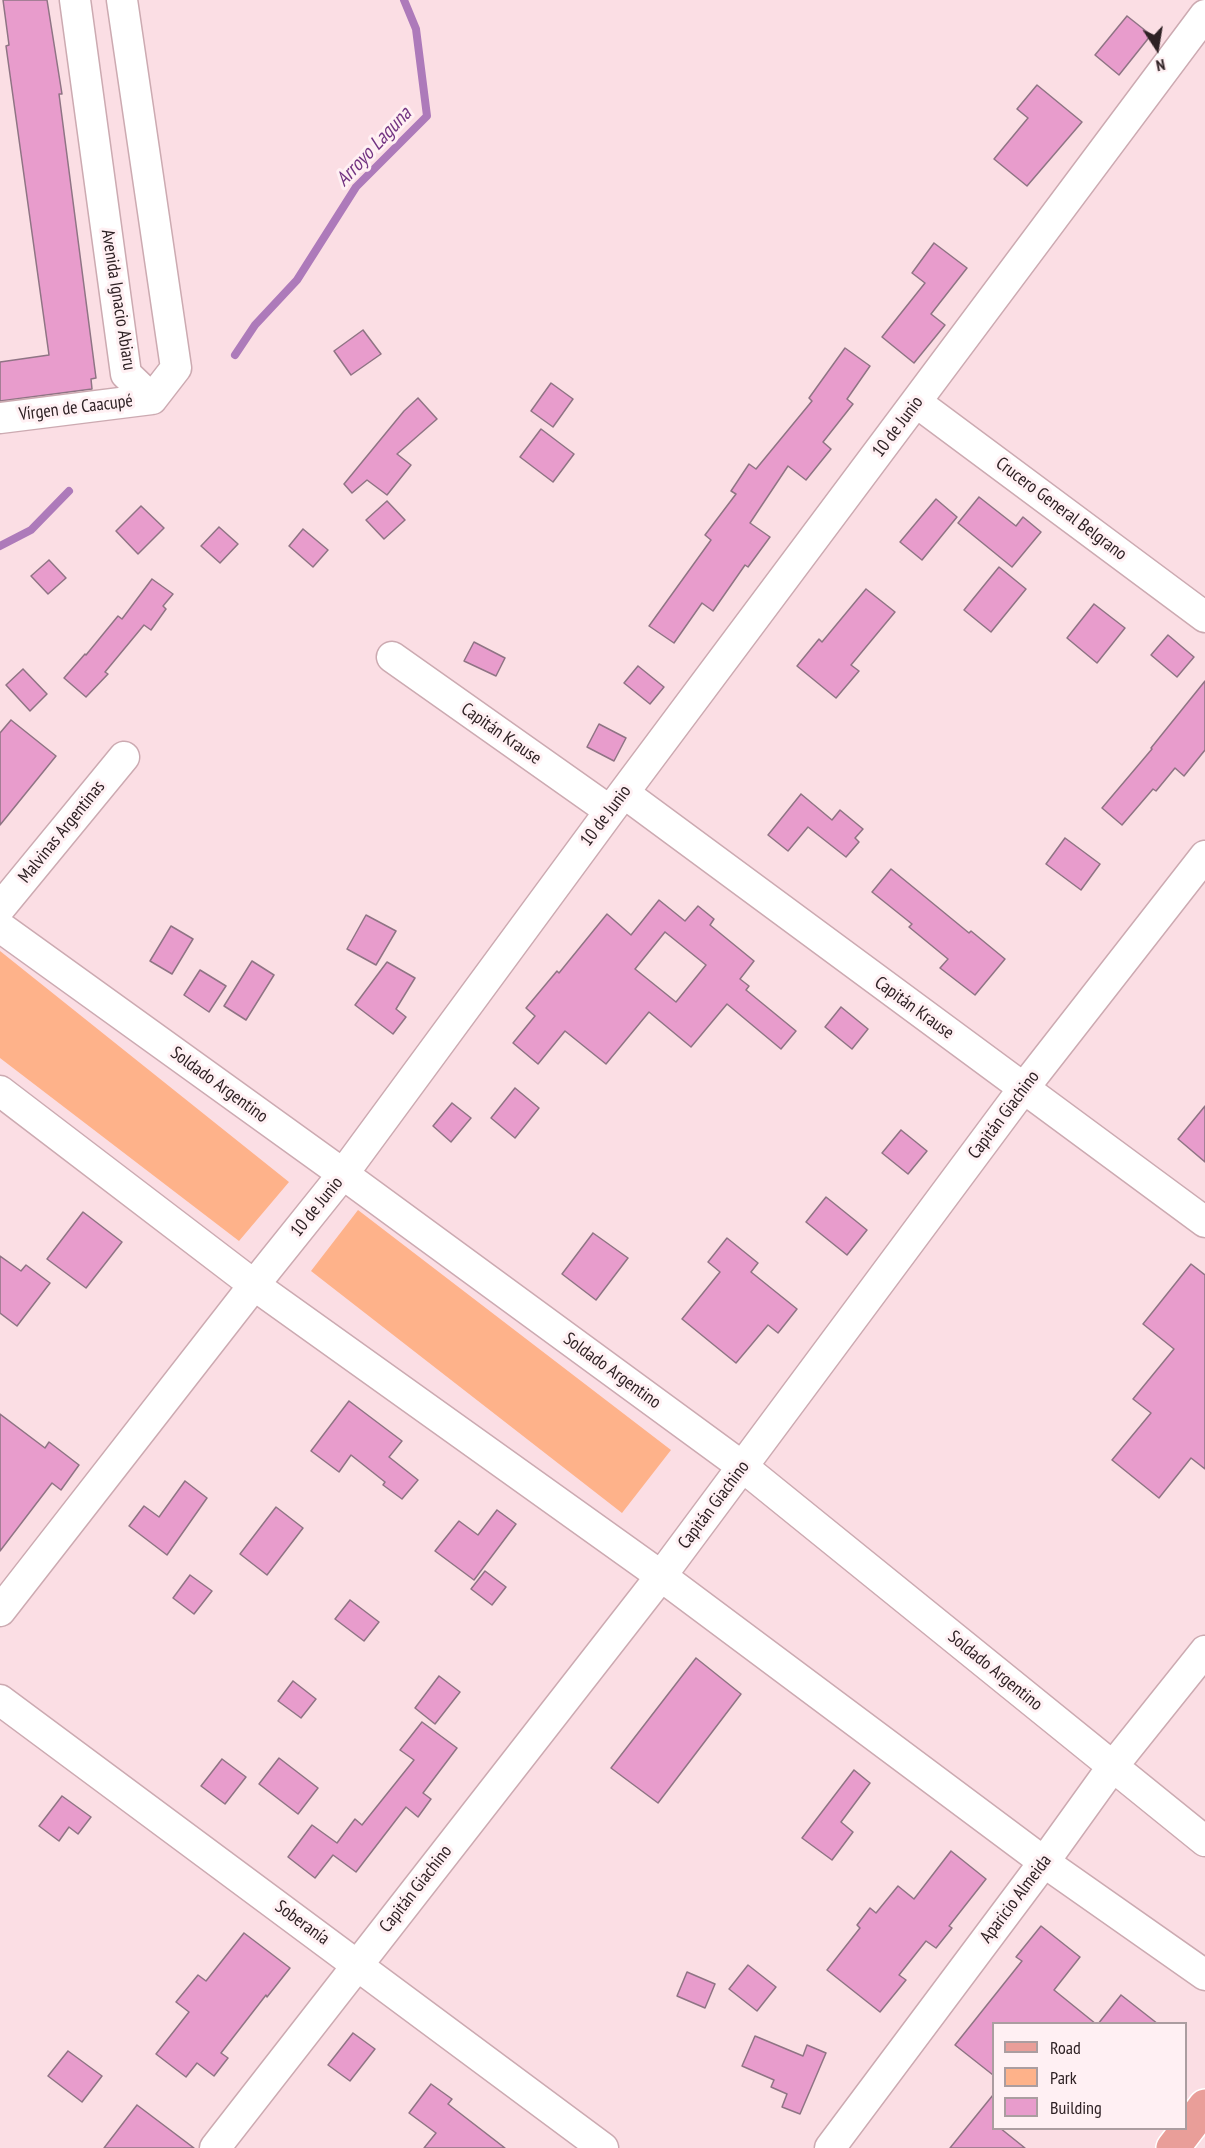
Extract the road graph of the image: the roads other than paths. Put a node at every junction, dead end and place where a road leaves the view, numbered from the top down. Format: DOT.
graph roads {
  1 [pos="75,0"];
  2 [pos="122,0"];
  3 [pos="1191,0"];
  4 [pos="1205,13"];
  5 [pos="152,399"];
  6 [pos="916,402"];
  7 [pos="0,418"];
  8 [pos="1205,616"];
  9 [pos="392,657"];
  10 [pos="124,757"];
  11 [pos="617,802"];
  12 [pos="1205,856"];
  13 [pos="0,908"];
  14 [pos="0,927"];
  15 [pos="1023,1089"];
  16 [pos="0,1091"];
  17 [pos="343,1174"];
  18 [pos="1205,1222"];
  19 [pos="254,1285"];
  20 [pos="743,1467"];
  21 [pos="661,1576"];
  22 [pos="0,1611"];
  23 [pos="1205,1651"];
  24 [pos="0,1700"];
  25 [pos="1113,1766"];
  26 [pos="1205,1841"];
  27 [pos="1044,1862"];
  28 [pos="358,1964"];
  29 [pos="1205,1975"];
  30 [pos="1205,2106"];
  31 [pos="1187,2130"];
  32 [pos="1187,2130"];
  33 [pos="215,2148"];
  34 [pos="603,2148"];
  35 [pos="830,2148"];
  36 [pos="1173,2148"];
  1 -- 5 [label="street, Avenida Ignacio Abiaru"];
  2 -- 5 [label="street"];
  3 -- 4 [label="street"];
  4 -- 6 [label="street, 10 de Junio"];
  5 -- 7 [label="street, Vírgen de Caacupé"];
  6 -- 8 [label="street, Crucero General Belgrano"];
  6 -- 11 [label="street, 10 de Junio"];
  9 -- 11 [label="street, Capitán Krause"];
  10 -- 13 [label="street, Malvinas Argentinas"];
  11 -- 15 [label="street, Capitán Krause"];
  11 -- 17 [label="street, 10 de Junio"];
  12 -- 15 [label="street, Capitán Giachino"];
  14 -- 17 [label="street, Soldado Argentino"];
  15 -- 18 [label="street, Capitán Krause"];
  15 -- 20 [label="street, Capitán Giachino"];
  16 -- 19 [label="street"];
  17 -- 19 [label="street, 10 de Junio"];
  17 -- 20 [label="street, Soldado Argentino"];
  19 -- 21 [label="street"];
  19 -- 22 [label="street, 10 de Junio"];
  20 -- 21 [label="street, Capitán Giachino"];
  20 -- 25 [label="street, Soldado Argentino"];
  21 -- 27 [label="street"];
  21 -- 28 [label="street, Capitán Giachino"];
  23 -- 25 [label="street, Aparicio Almeida"];
  24 -- 28 [label="street, Soberanía"];
  25 -- 26 [label="street, Soldado Argentino"];
  25 -- 27 [label="street, Aparicio Almeida"];
  27 -- 29 [label="street"];
  27 -- 35 [label="street, Aparicio Almeida"];
  28 -- 33 [label="street, Capitán Giachino"];
  28 -- 34 [label="street, Soberanía"];
  30 -- 31 [label="main road"];
  32 -- 36 [label="main road"];
}
